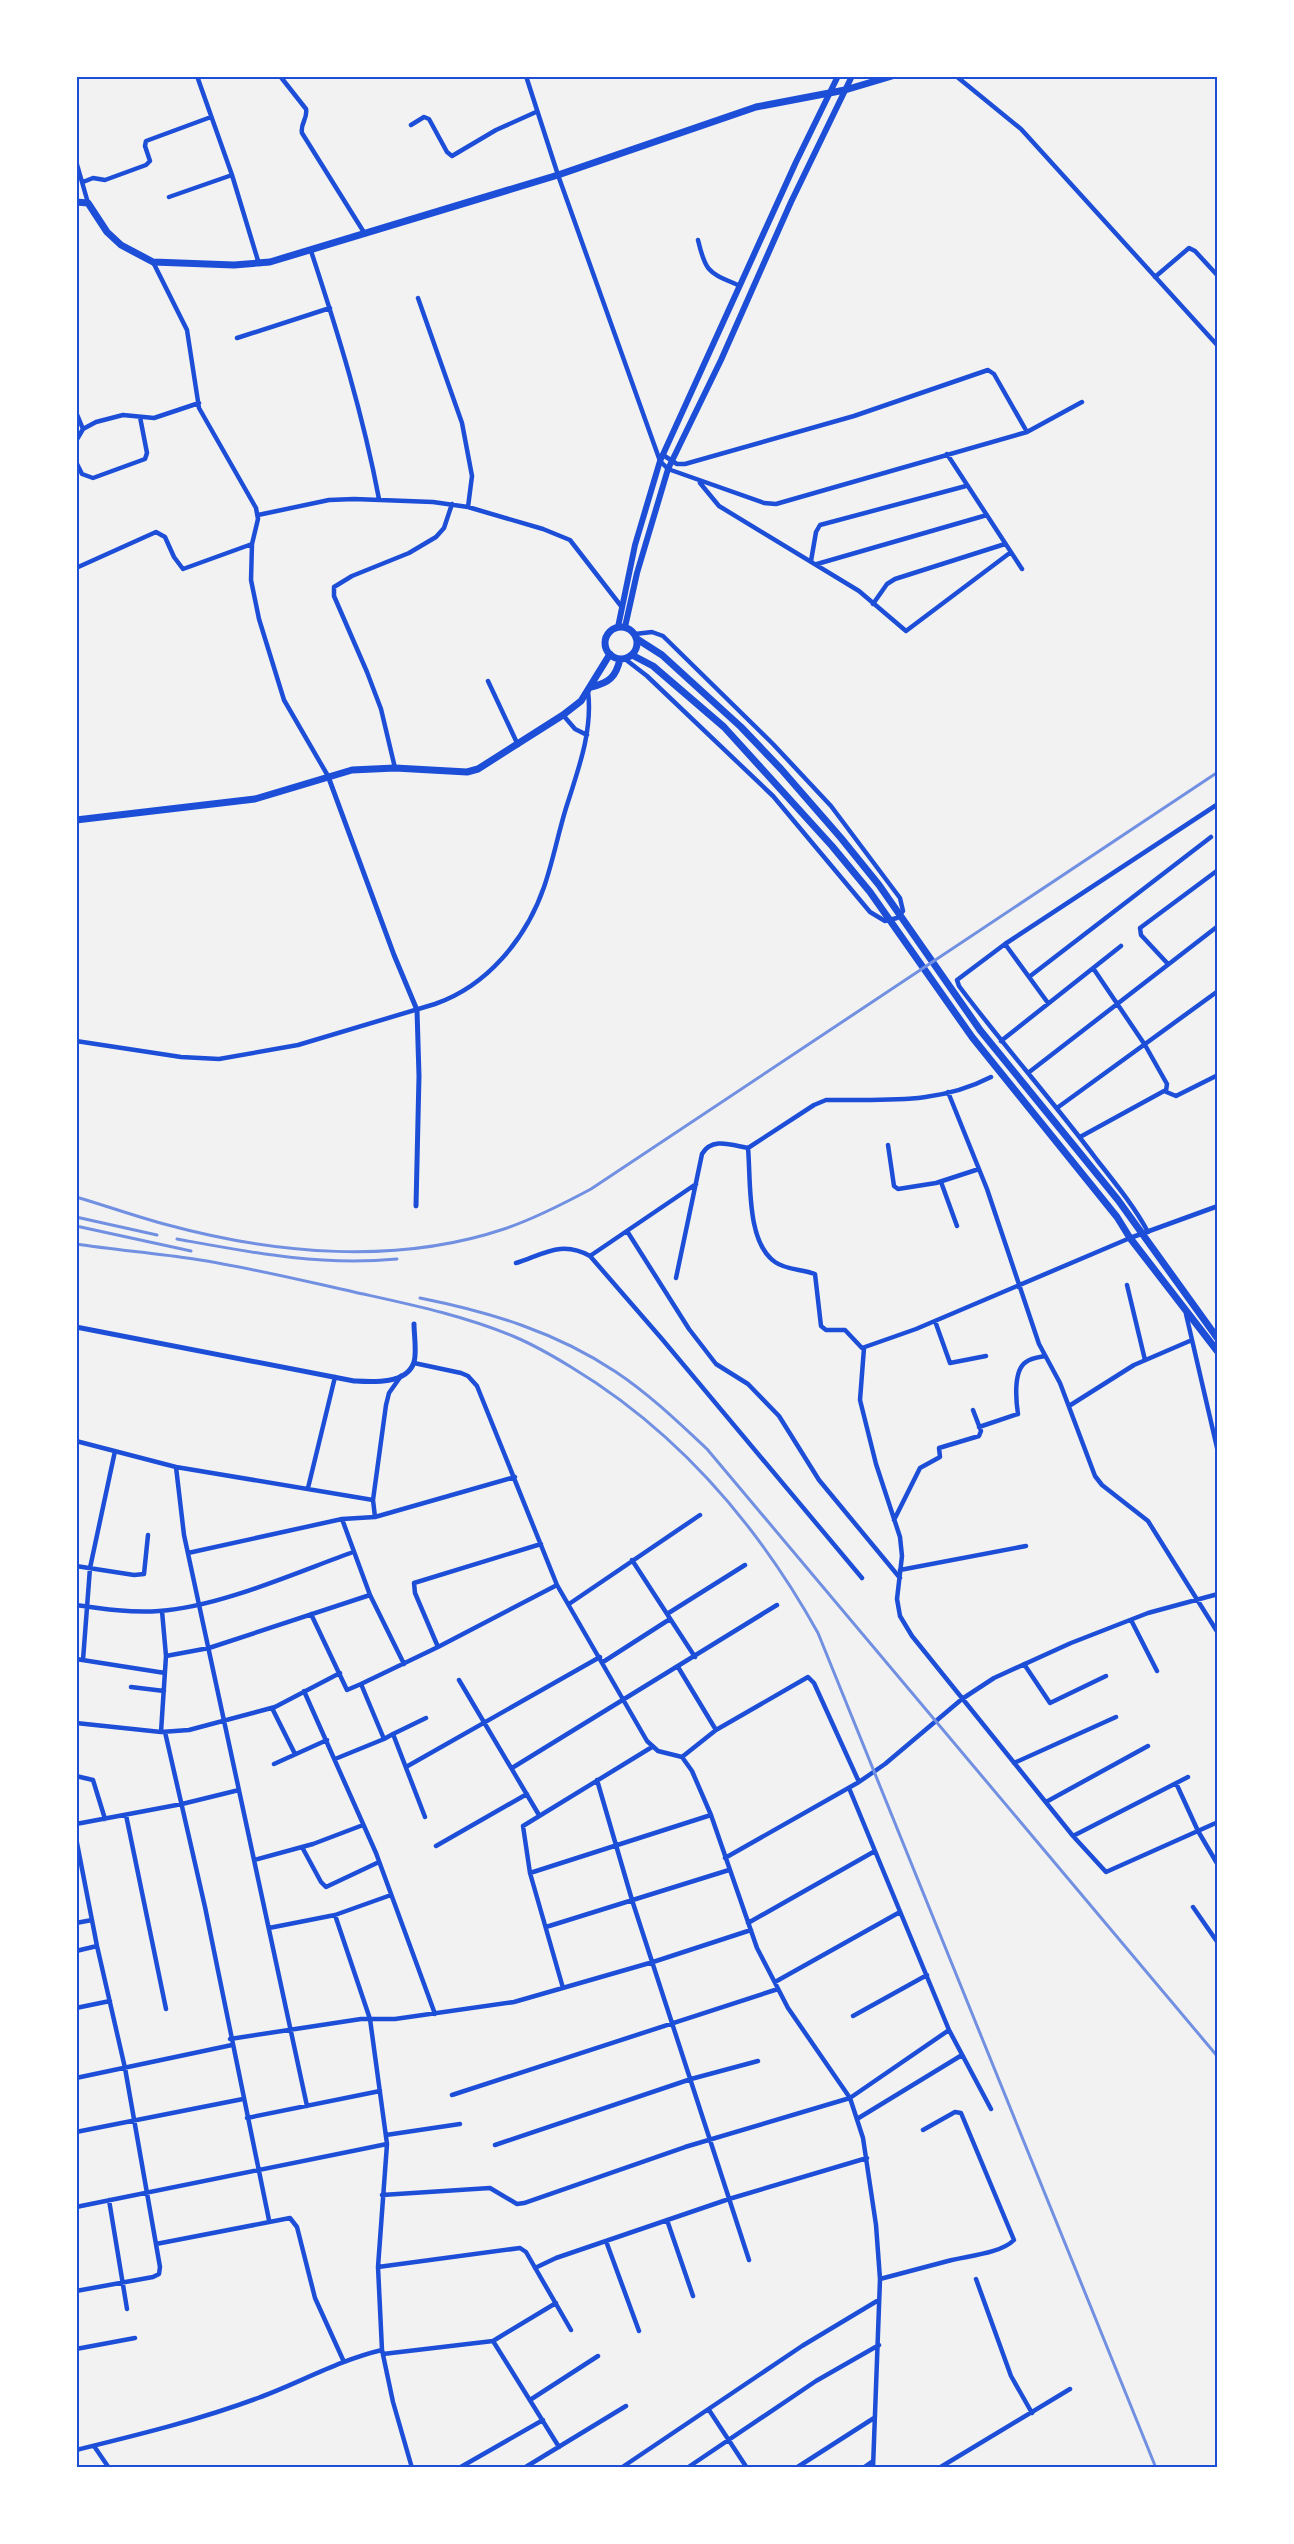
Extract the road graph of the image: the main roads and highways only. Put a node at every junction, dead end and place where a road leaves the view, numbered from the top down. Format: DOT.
graph roads {
  1 [pos="838,76"];
  2 [pos="852,76"];
  3 [pos="892,76"];
  4 [pos="845,90"];
  5 [pos="830,93"];
  6 [pos="76,202"];
  7 [pos="621,627"];
  8 [pos="636,636"];
  9 [pos="610,654"];
  10 [pos="626,658"];
  11 [pos="590,689"];
  12 [pos="76,820"];
  13 [pos="1218,1339"];
  14 [pos="1218,1352"];
  1 -- 5 [label="main road"];
  2 -- 4 [label="main road"];
  3 -- 4 [label="main road"];
  4 -- 5 [label="main road"];
  4 -- 7 [label="main road"];
  5 -- 6 [label="main road"];
  5 -- 7 [label="main road"];
  7 -- 8 [label="main road"];
  7 -- 9 [label="main road"];
  8 -- 10 [label="main road"];
  8 -- 13 [label="main road"];
  9 -- 10 [label="main road"];
  9 -- 11 [label="main road"];
  10 -- 11 [label="main road"];
  10 -- 14 [label="main road"];
  11 -- 12 [label="main road"];
}
